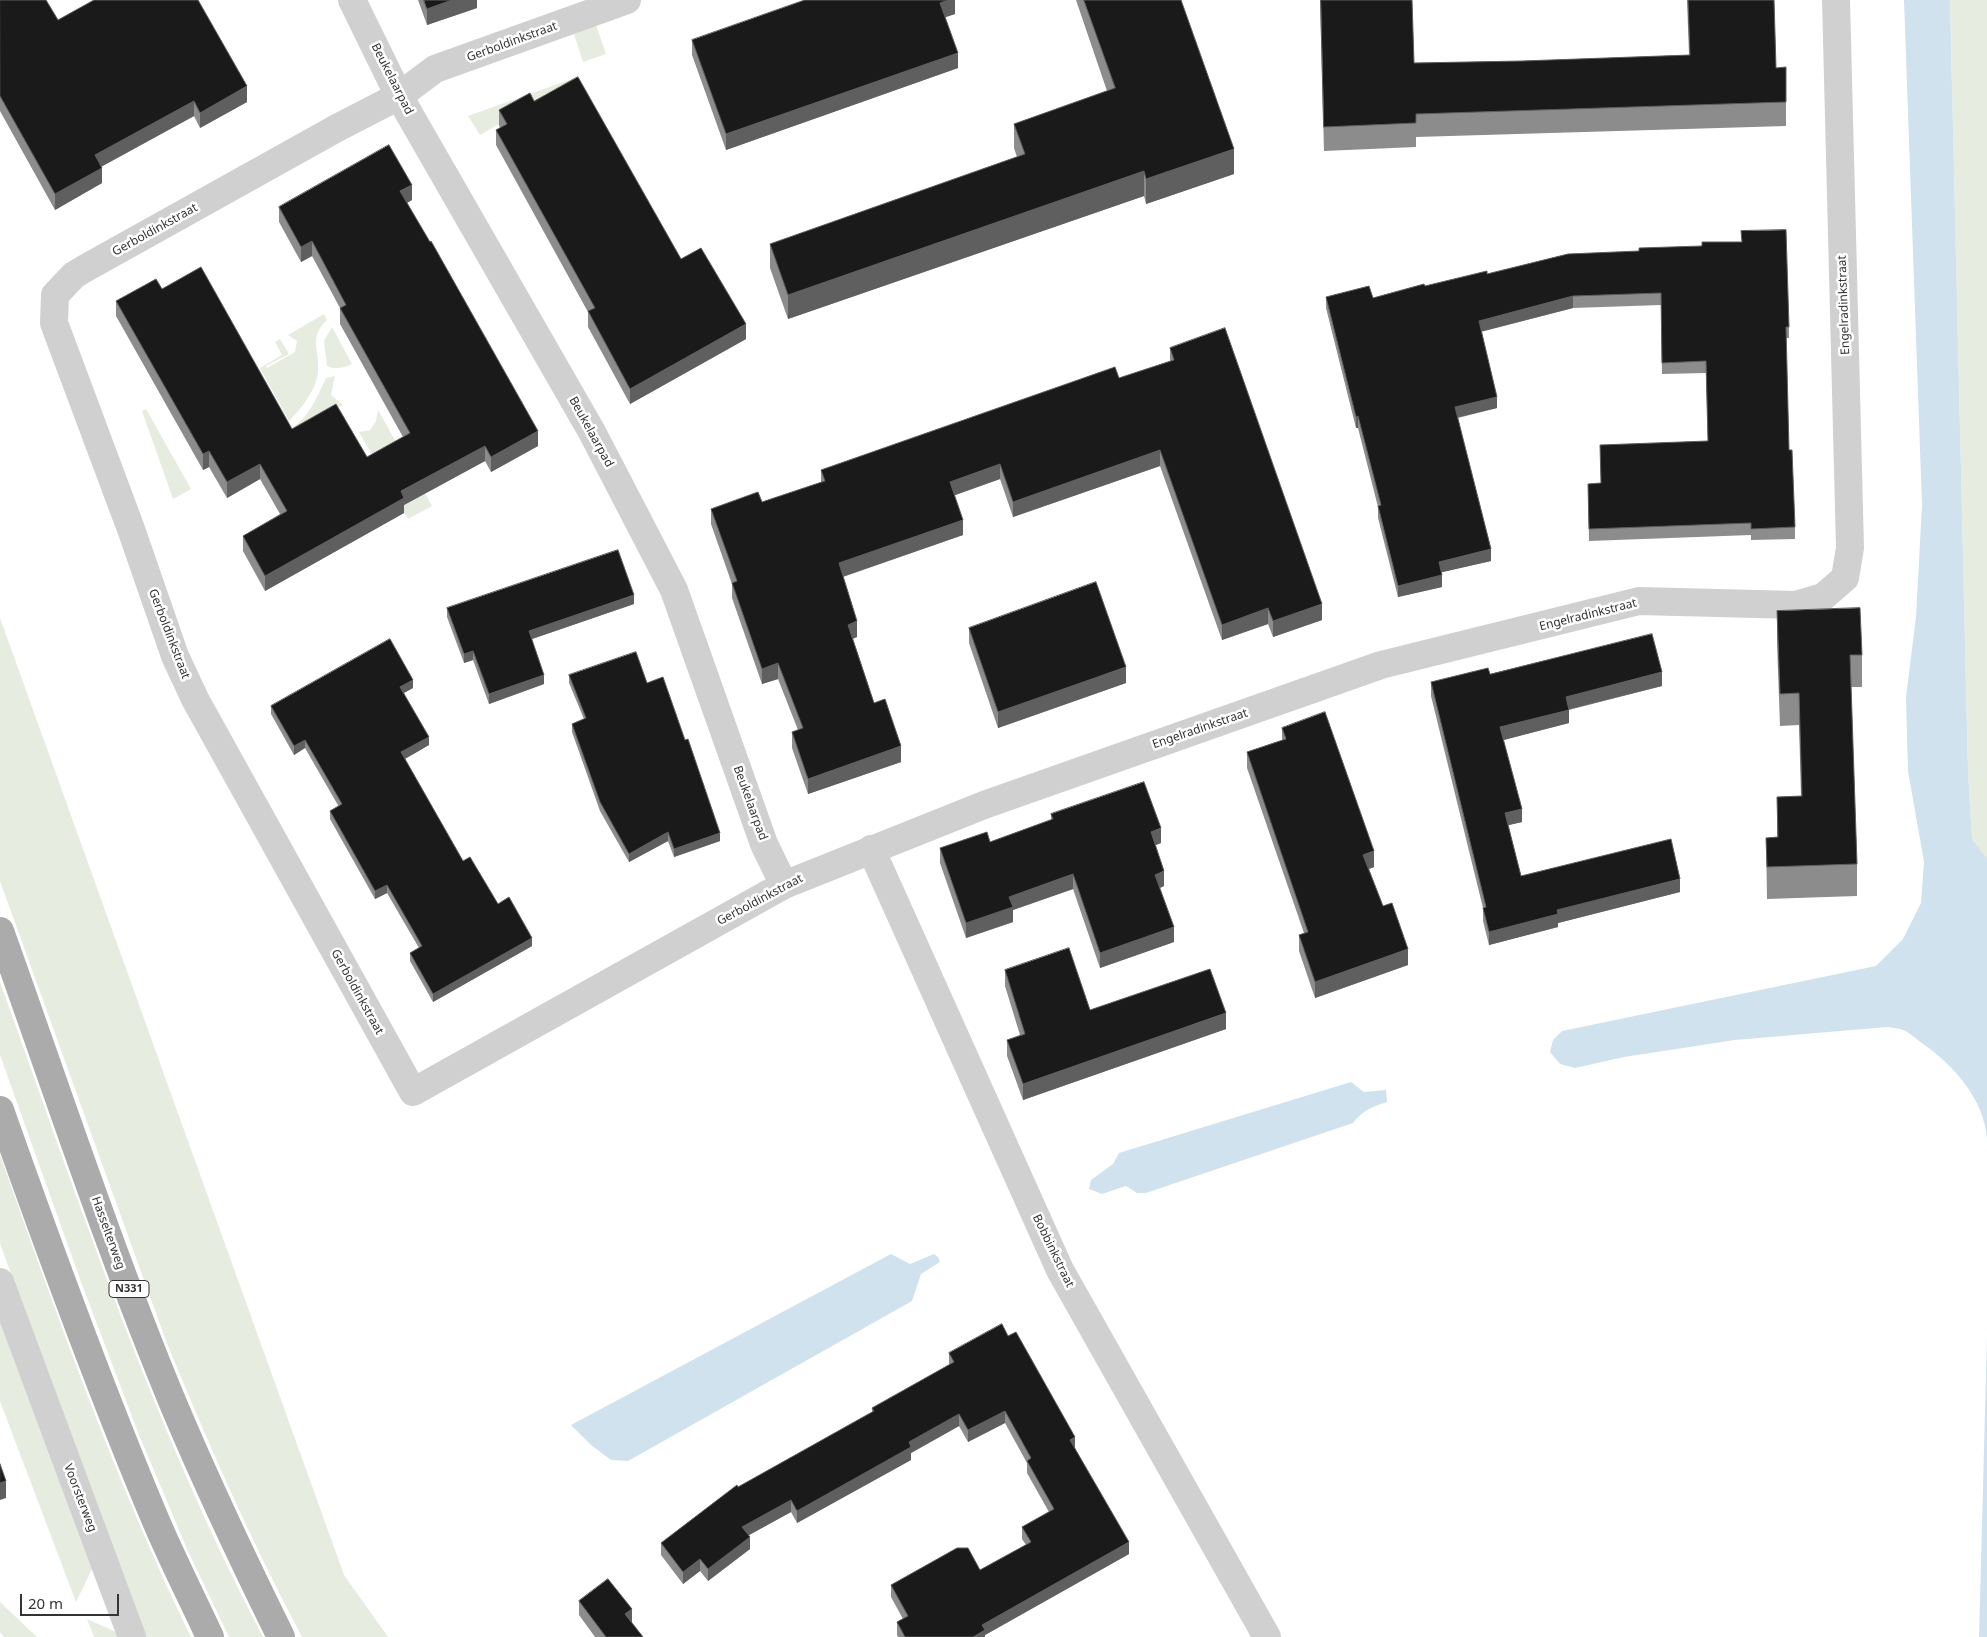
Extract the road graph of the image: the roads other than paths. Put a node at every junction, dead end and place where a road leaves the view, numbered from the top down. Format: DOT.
graph roads {
  1 [pos="352,0"];
  2 [pos="627,0"];
  3 [pos="1836,0"];
  4 [pos="399,96"];
  5 [pos="871,849"];
  6 [pos="784,884"];
  7 [pos="0,931"];
  8 [pos="0,1110"];
  9 [pos="0,1282"];
  10 [pos="132,1637"];
  11 [pos="210,1637"];
  12 [pos="282,1637"];
  13 [pos="1267,1637"];
  1 -- 4 [label="street, Beukelaarpad"];
  2 -- 4 [label="street, Gerboldinkstraat"];
  3 -- 5 [label="street, Engelradinkstraat"];
  4 -- 6 [label="street, Beukelaarpad"];
  4 -- 6 [label="street, Gerboldinkstraat"];
  5 -- 6 [label="street, Gerboldinkstraat"];
  5 -- 13 [label="street, Bobbinkstraat"];
  7 -- 12 [label="main road, Hasselterweg / N331"];
  8 -- 11 [label="main road"];
  9 -- 10 [label="street, Voorsterweg"];
}
